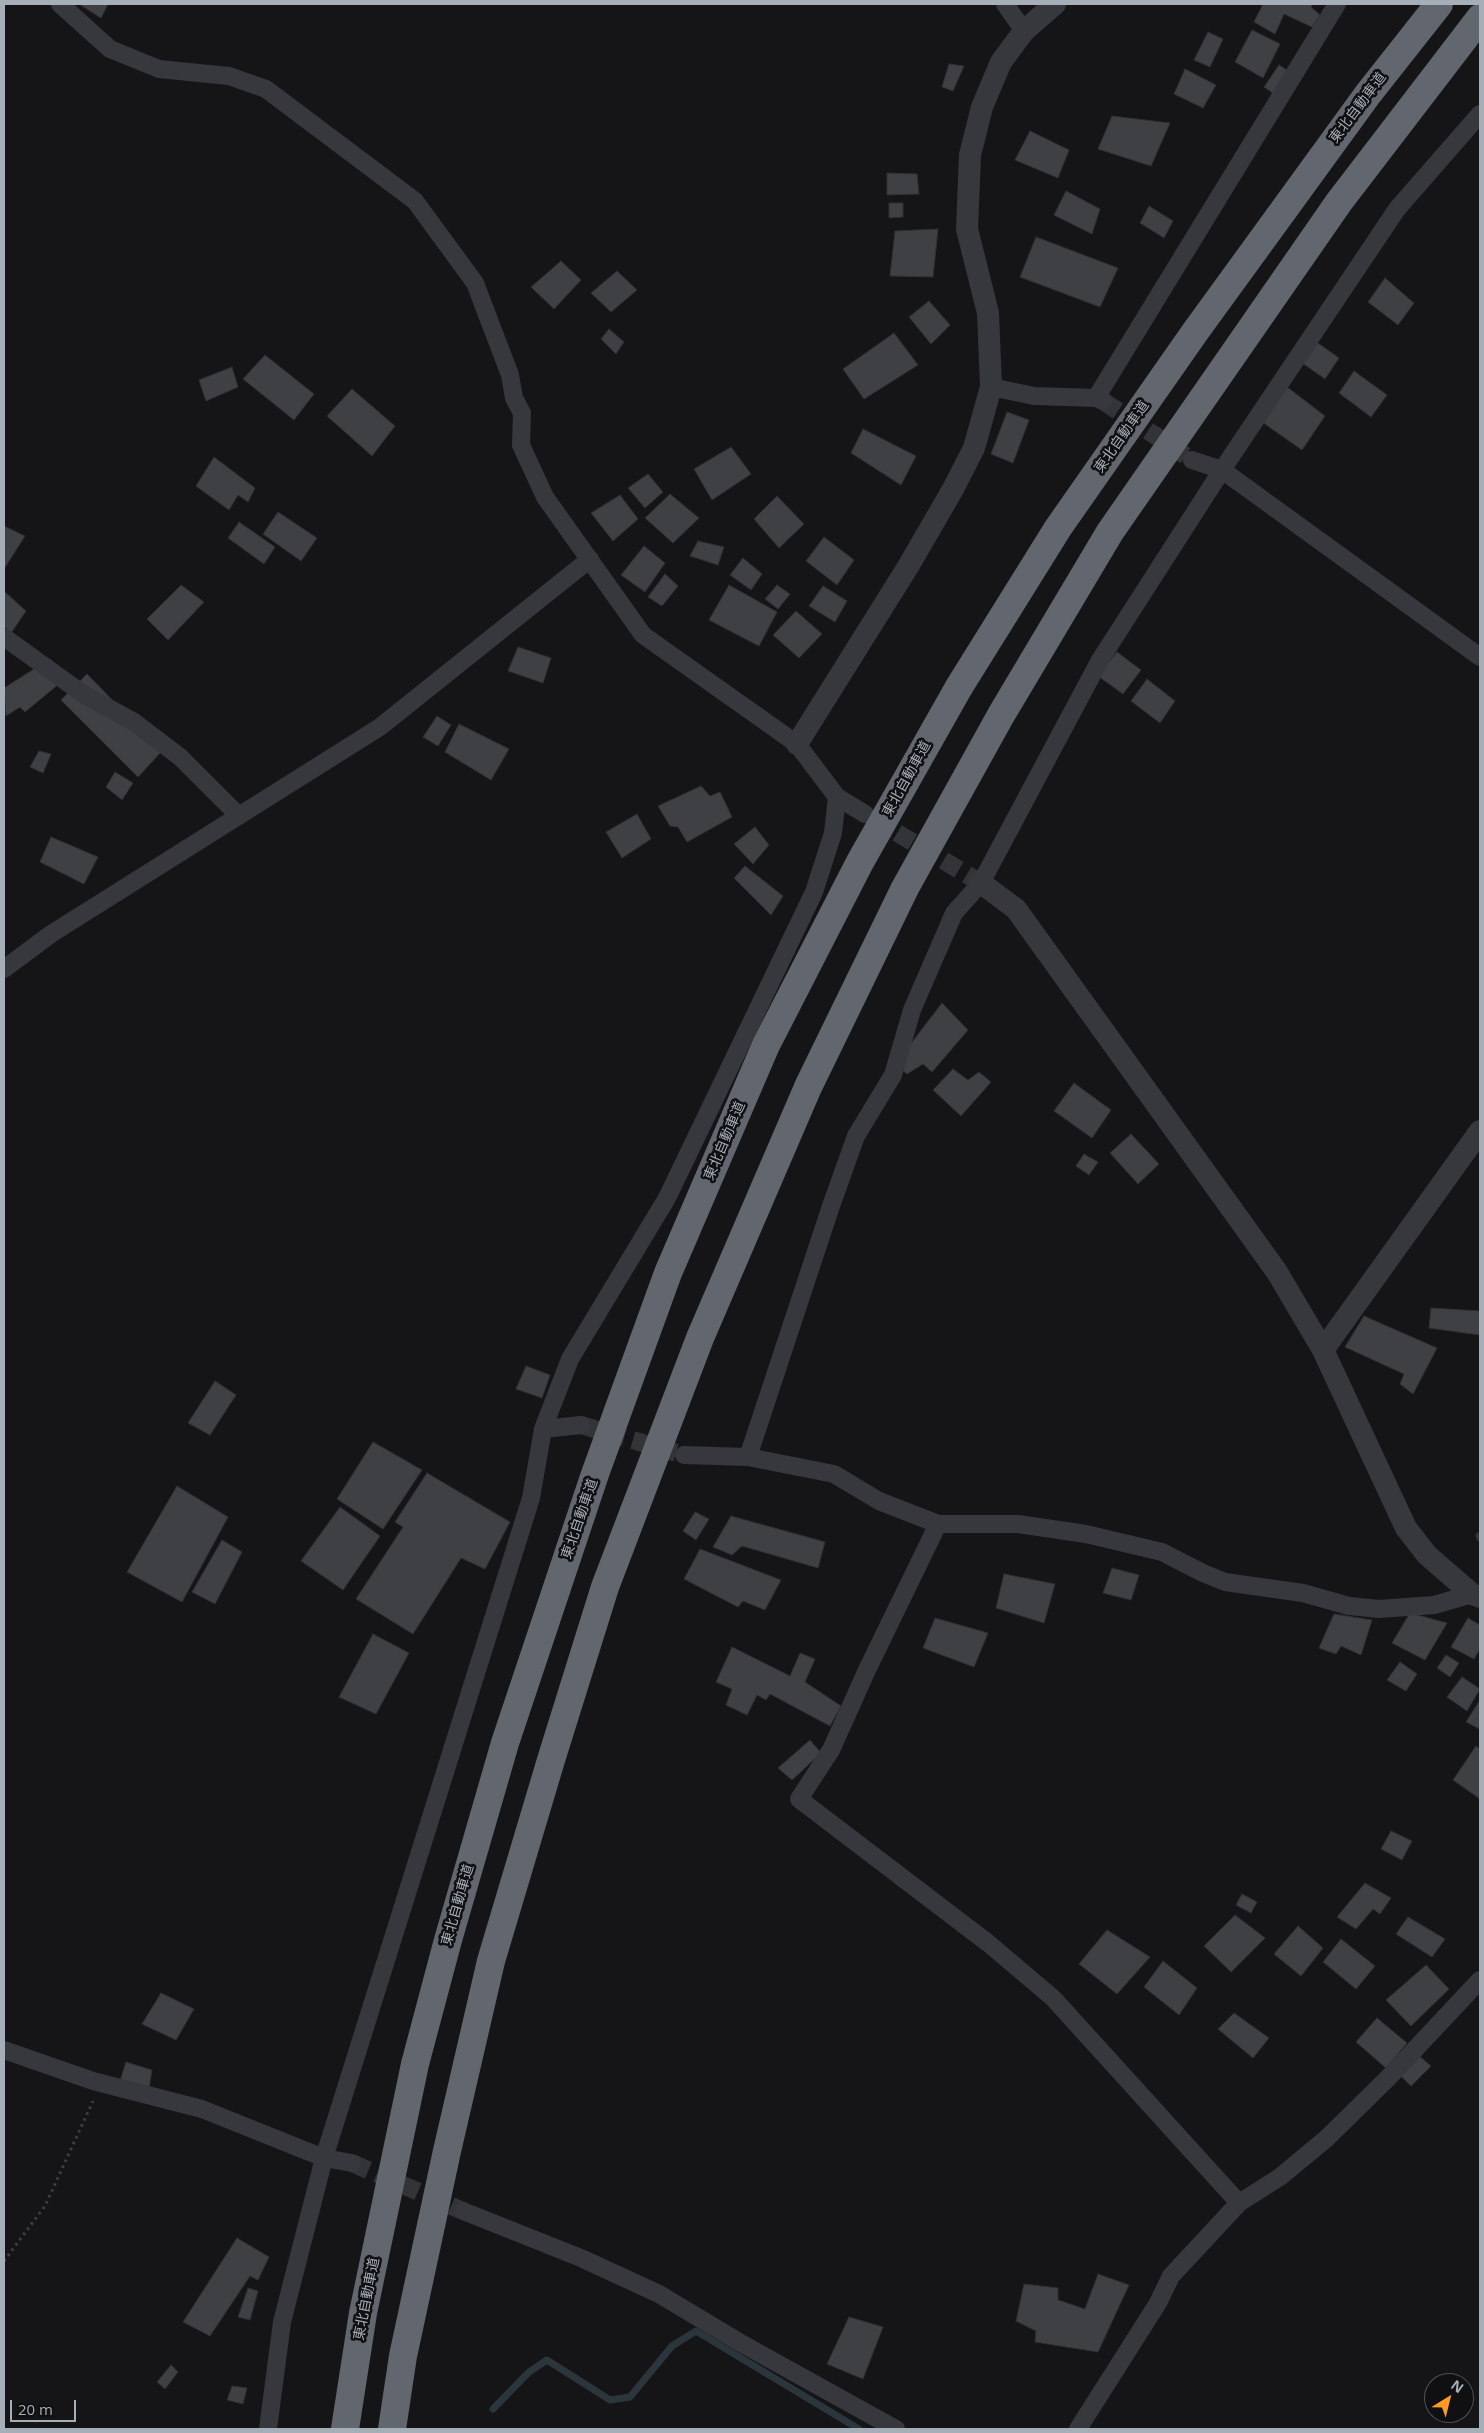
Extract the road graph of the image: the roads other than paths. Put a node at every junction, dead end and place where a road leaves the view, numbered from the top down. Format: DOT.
graph roads {
  1 [pos="60,4"];
  2 [pos="1005,4"];
  3 [pos="1055,4"];
  4 [pos="1337,4"];
  5 [pos="1439,4"];
  6 [pos="1480,18"];
  7 [pos="1024,31"];
  8 [pos="1480,114"];
  9 [pos="991,387"];
  10 [pos="1192,460"];
  11 [pos="1222,470"];
  12 [pos="590,559"];
  13 [pos="4,637"];
  14 [pos="1480,657"];
  15 [pos="797,744"];
  16 [pos="837,797"];
  17 [pos="865,814"];
  18 [pos="239,816"];
  19 [pos="981,883"];
  20 [pos="4,969"];
  21 [pos="1480,1130"];
  22 [pos="1323,1350"];
  23 [pos="581,1425"];
  24 [pos="543,1430"];
  25 [pos="684,1455"];
  26 [pos="748,1457"];
  27 [pos="938,1524"];
  28 [pos="1476,1596"];
  29 [pos="1480,1980"];
  30 [pos="4,2050"];
  31 [pos="324,2158"];
  32 [pos="352,2163"];
  33 [pos="1239,2203"];
  34 [pos="463,2211"];
  35 [pos="268,2429"];
  36 [pos="344,2429"];
  37 [pos="392,2429"];
  38 [pos="896,2429"];
  39 [pos="1078,2429"];
  1 -- 12 [label="street"];
  2 -- 7 [label="street"];
  3 -- 7 [label="street"];
  4 -- 9 [label="street"];
  5 -- 36 [label="highway, 東北自動車道"];
  6 -- 37 [label="highway"];
  7 -- 9 [label="street"];
  8 -- 11 [label="street"];
  9 -- 15 [label="street"];
  10 -- 11 [label="street"];
  11 -- 14 [label="street"];
  11 -- 19 [label="street"];
  12 -- 15 [label="street"];
  12 -- 18 [label="street"];
  13 -- 18 [label="street"];
  15 -- 16 [label="street"];
  16 -- 17 [label="street"];
  16 -- 24 [label="street"];
  18 -- 20 [label="street"];
  19 -- 22 [label="street"];
  19 -- 26 [label="street"];
  21 -- 22 [label="street"];
  22 -- 28 [label="street"];
  23 -- 24 [label="street"];
  24 -- 31 [label="street"];
  25 -- 26 [label="street"];
  26 -- 27 [label="street"];
  27 -- 28 [label="street"];
  27 -- 33 [label="street"];
  29 -- 33 [label="street"];
  30 -- 31 [label="street"];
  31 -- 32 [label="street"];
  31 -- 35 [label="street"];
  33 -- 39 [label="street"];
  34 -- 38 [label="street"];
}
